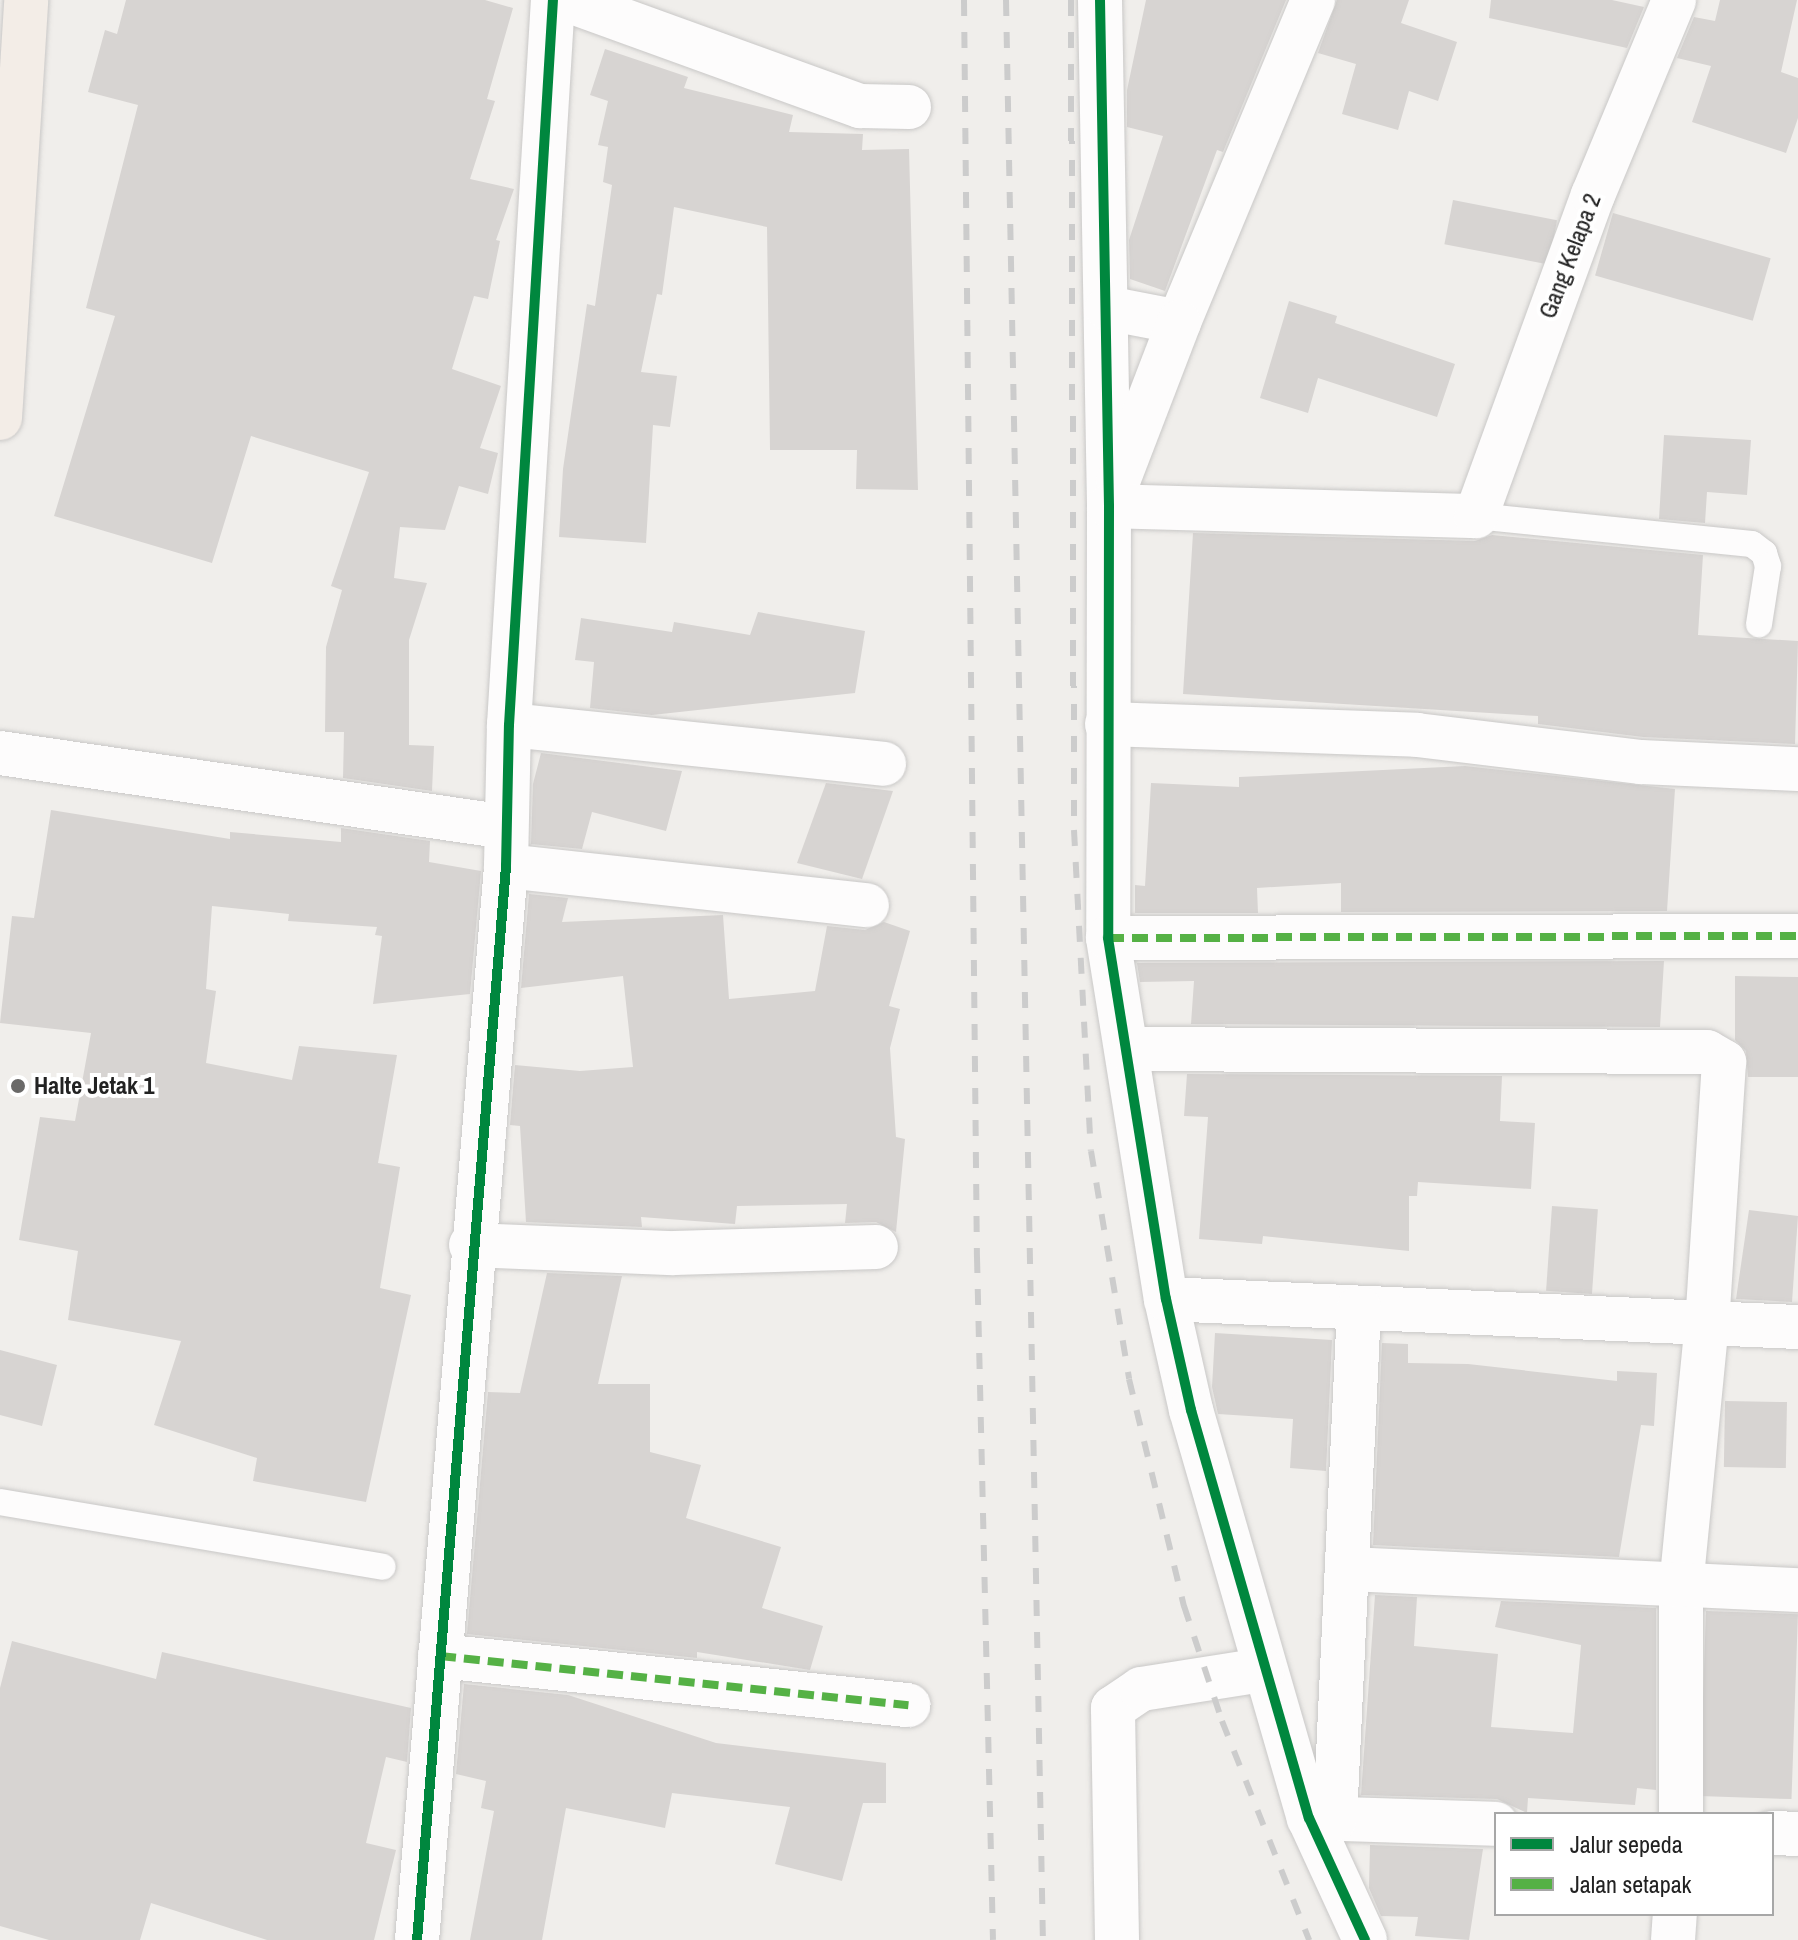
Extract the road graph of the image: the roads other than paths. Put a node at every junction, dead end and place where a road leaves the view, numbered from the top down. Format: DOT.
graph roads {
  1 [pos="26,0"];
  2 [pos="553,0"];
  3 [pos="567,0"];
  4 [pos="1100,0"];
  5 [pos="1313,0"];
  6 [pos="1674,0"];
  7 [pos="909,107"];
  8 [pos="4,306"];
  9 [pos="1107,308"];
  10 [pos="1179,322"];
  11 [pos="0,418"];
  12 [pos="1109,506"];
  13 [pos="1476,516"];
  14 [pos="1759,624"];
  15 [pos="1107,724"];
  16 [pos="509,725"];
  17 [pos="0,753"];
  18 [pos="884,764"];
  19 [pos="1798,769"];
  20 [pos="506,847"];
  21 [pos="867,905"];
  22 [pos="1798,936"];
  23 [pos="1108,938"];
  24 [pos="1127,1049"];
  25 [pos="471,1245"];
  26 [pos="876,1247"];
  27 [pos="1166,1299"];
  28 [pos="1359,1308"];
  29 [pos="1707,1322"];
  30 [pos="1798,1327"];
  31 [pos="0,1502"];
  32 [pos="383,1567"];
  33 [pos="1350,1569"];
  34 [pos="1681,1588"];
  35 [pos="1798,1590"];
  36 [pos="440,1656"];
  37 [pos="1263,1670"];
  38 [pos="908,1705"];
  39 [pos="1681,1812"];
  40 [pos="1322,1818"];
  41 [pos="1494,1824"];
  42 [pos="1774,1833"];
  43 [pos="1798,1834"];
  44 [pos="1675,1916"];
  45 [pos="417,1940"];
  46 [pos="1117,1940"];
  47 [pos="1365,1940"];
  48 [pos="1673,1940"];
  1 -- 8 [label="main road"];
  2 -- 16 [label="street"];
  3 -- 7 [label="street"];
  4 -- 9 [label="street"];
  5 -- 10 [label="street"];
  6 -- 13 [label="street, Gang Kelapa 2"];
  8 -- 11 [label="main road"];
  9 -- 10 [label="street"];
  9 -- 12 [label="street"];
  10 -- 12 [label="street"];
  12 -- 13 [label="street"];
  12 -- 15 [label="street"];
  13 -- 14 [label="lane"];
  15 -- 19 [label="street"];
  15 -- 23 [label="street"];
  16 -- 18 [label="street"];
  16 -- 20 [label="street"];
  17 -- 20 [label="street"];
  20 -- 21 [label="street"];
  20 -- 25 [label="street"];
  22 -- 23 [label="street"];
  23 -- 24 [label="street"];
  24 -- 27 [label="street"];
  24 -- 29 [label="street"];
  25 -- 26 [label="street"];
  25 -- 36 [label="street"];
  27 -- 28 [label="street"];
  27 -- 37 [label="street"];
  28 -- 29 [label="street"];
  28 -- 33 [label="street"];
  29 -- 30 [label="street"];
  29 -- 34 [label="street"];
  31 -- 32 [label="lane"];
  33 -- 34 [label="street"];
  33 -- 40 [label="street"];
  34 -- 35 [label="street"];
  34 -- 39 [label="street"];
  36 -- 38 [label="street"];
  36 -- 45 [label="street"];
  37 -- 40 [label="street"];
  37 -- 46 [label="street"];
  40 -- 41 [label="street"];
  40 -- 47 [label="street"];
  42 -- 43 [label="street"];
  44 -- 48 [label="street"];
}
